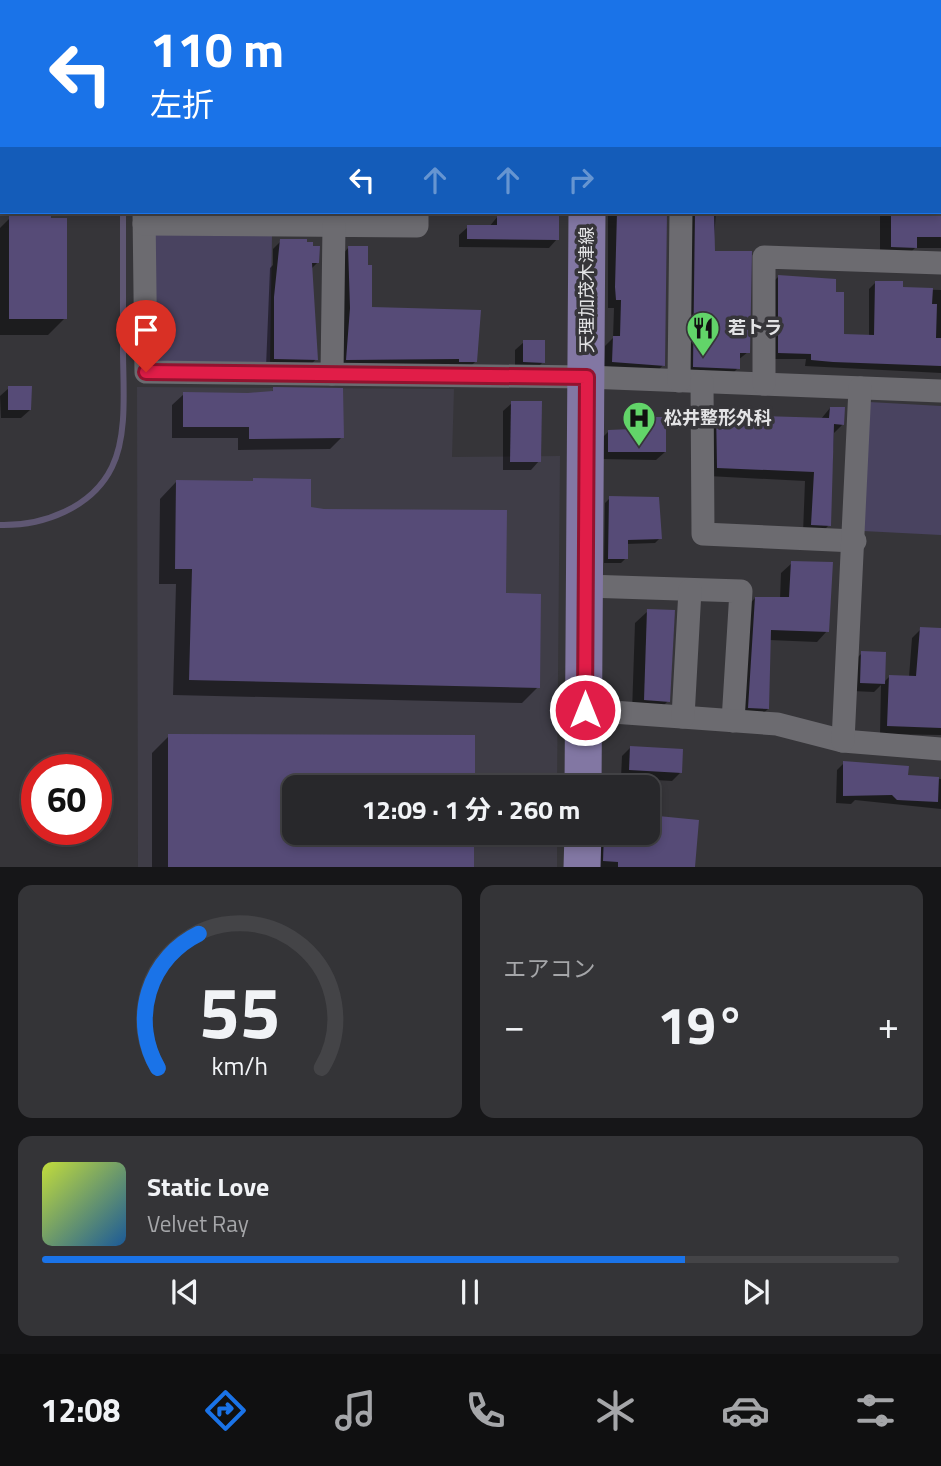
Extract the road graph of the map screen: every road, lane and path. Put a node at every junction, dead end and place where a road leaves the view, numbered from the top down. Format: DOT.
graph roads {
  1 [pos="417,214"];
  2 [pos="587,214"];
  3 [pos="681,214"];
  4 [pos="144,218"];
  5 [pos="334,226"];
  6 [pos="941,263"];
  7 [pos="332,374"];
  8 [pos="587,377"];
  9 [pos="690,381"];
  10 [pos="764,384"];
  11 [pos="860,388"];
  12 [pos="941,391"];
  13 [pos="855,541"];
  14 [pos="586,586"];
  15 [pos="690,590"];
  16 [pos="585,710"];
  17 [pos="683,717"];
  18 [pos="733,720"];
  19 [pos="843,741"];
  20 [pos="941,749"];
  21 [pos="583,775"];
  22 [pos="583,845"];
  23 [pos="582,867"];
  1 -- 5 [label="street"];
  2 -- 8 [label="main road, 天理加茂木津線"];
  3 -- 9 [label="street"];
  4 -- 5 [label="street"];
  4 -- 7 [label="street"];
  5 -- 7 [label="street"];
  6 -- 10 [label="street"];
  7 -- 8 [label="street"];
  8 -- 9 [label="street"];
  8 -- 14 [label="main road, 天理加茂木津線"];
  9 -- 10 [label="street"];
  9 -- 13 [label="street"];
  10 -- 11 [label="street"];
  11 -- 12 [label="street"];
  11 -- 13 [label="street"];
  13 -- 19 [label="street"];
  14 -- 15 [label="street"];
  14 -- 16 [label="main road, 天理加茂木津線"];
  15 -- 17 [label="street"];
  15 -- 18 [label="street"];
  16 -- 17 [label="street"];
  16 -- 21 [label="main road, 天理加茂木津線"];
  17 -- 18 [label="street"];
  18 -- 19 [label="street"];
  19 -- 20 [label="street"];
  22 -- 23 [label="main road"];
}
